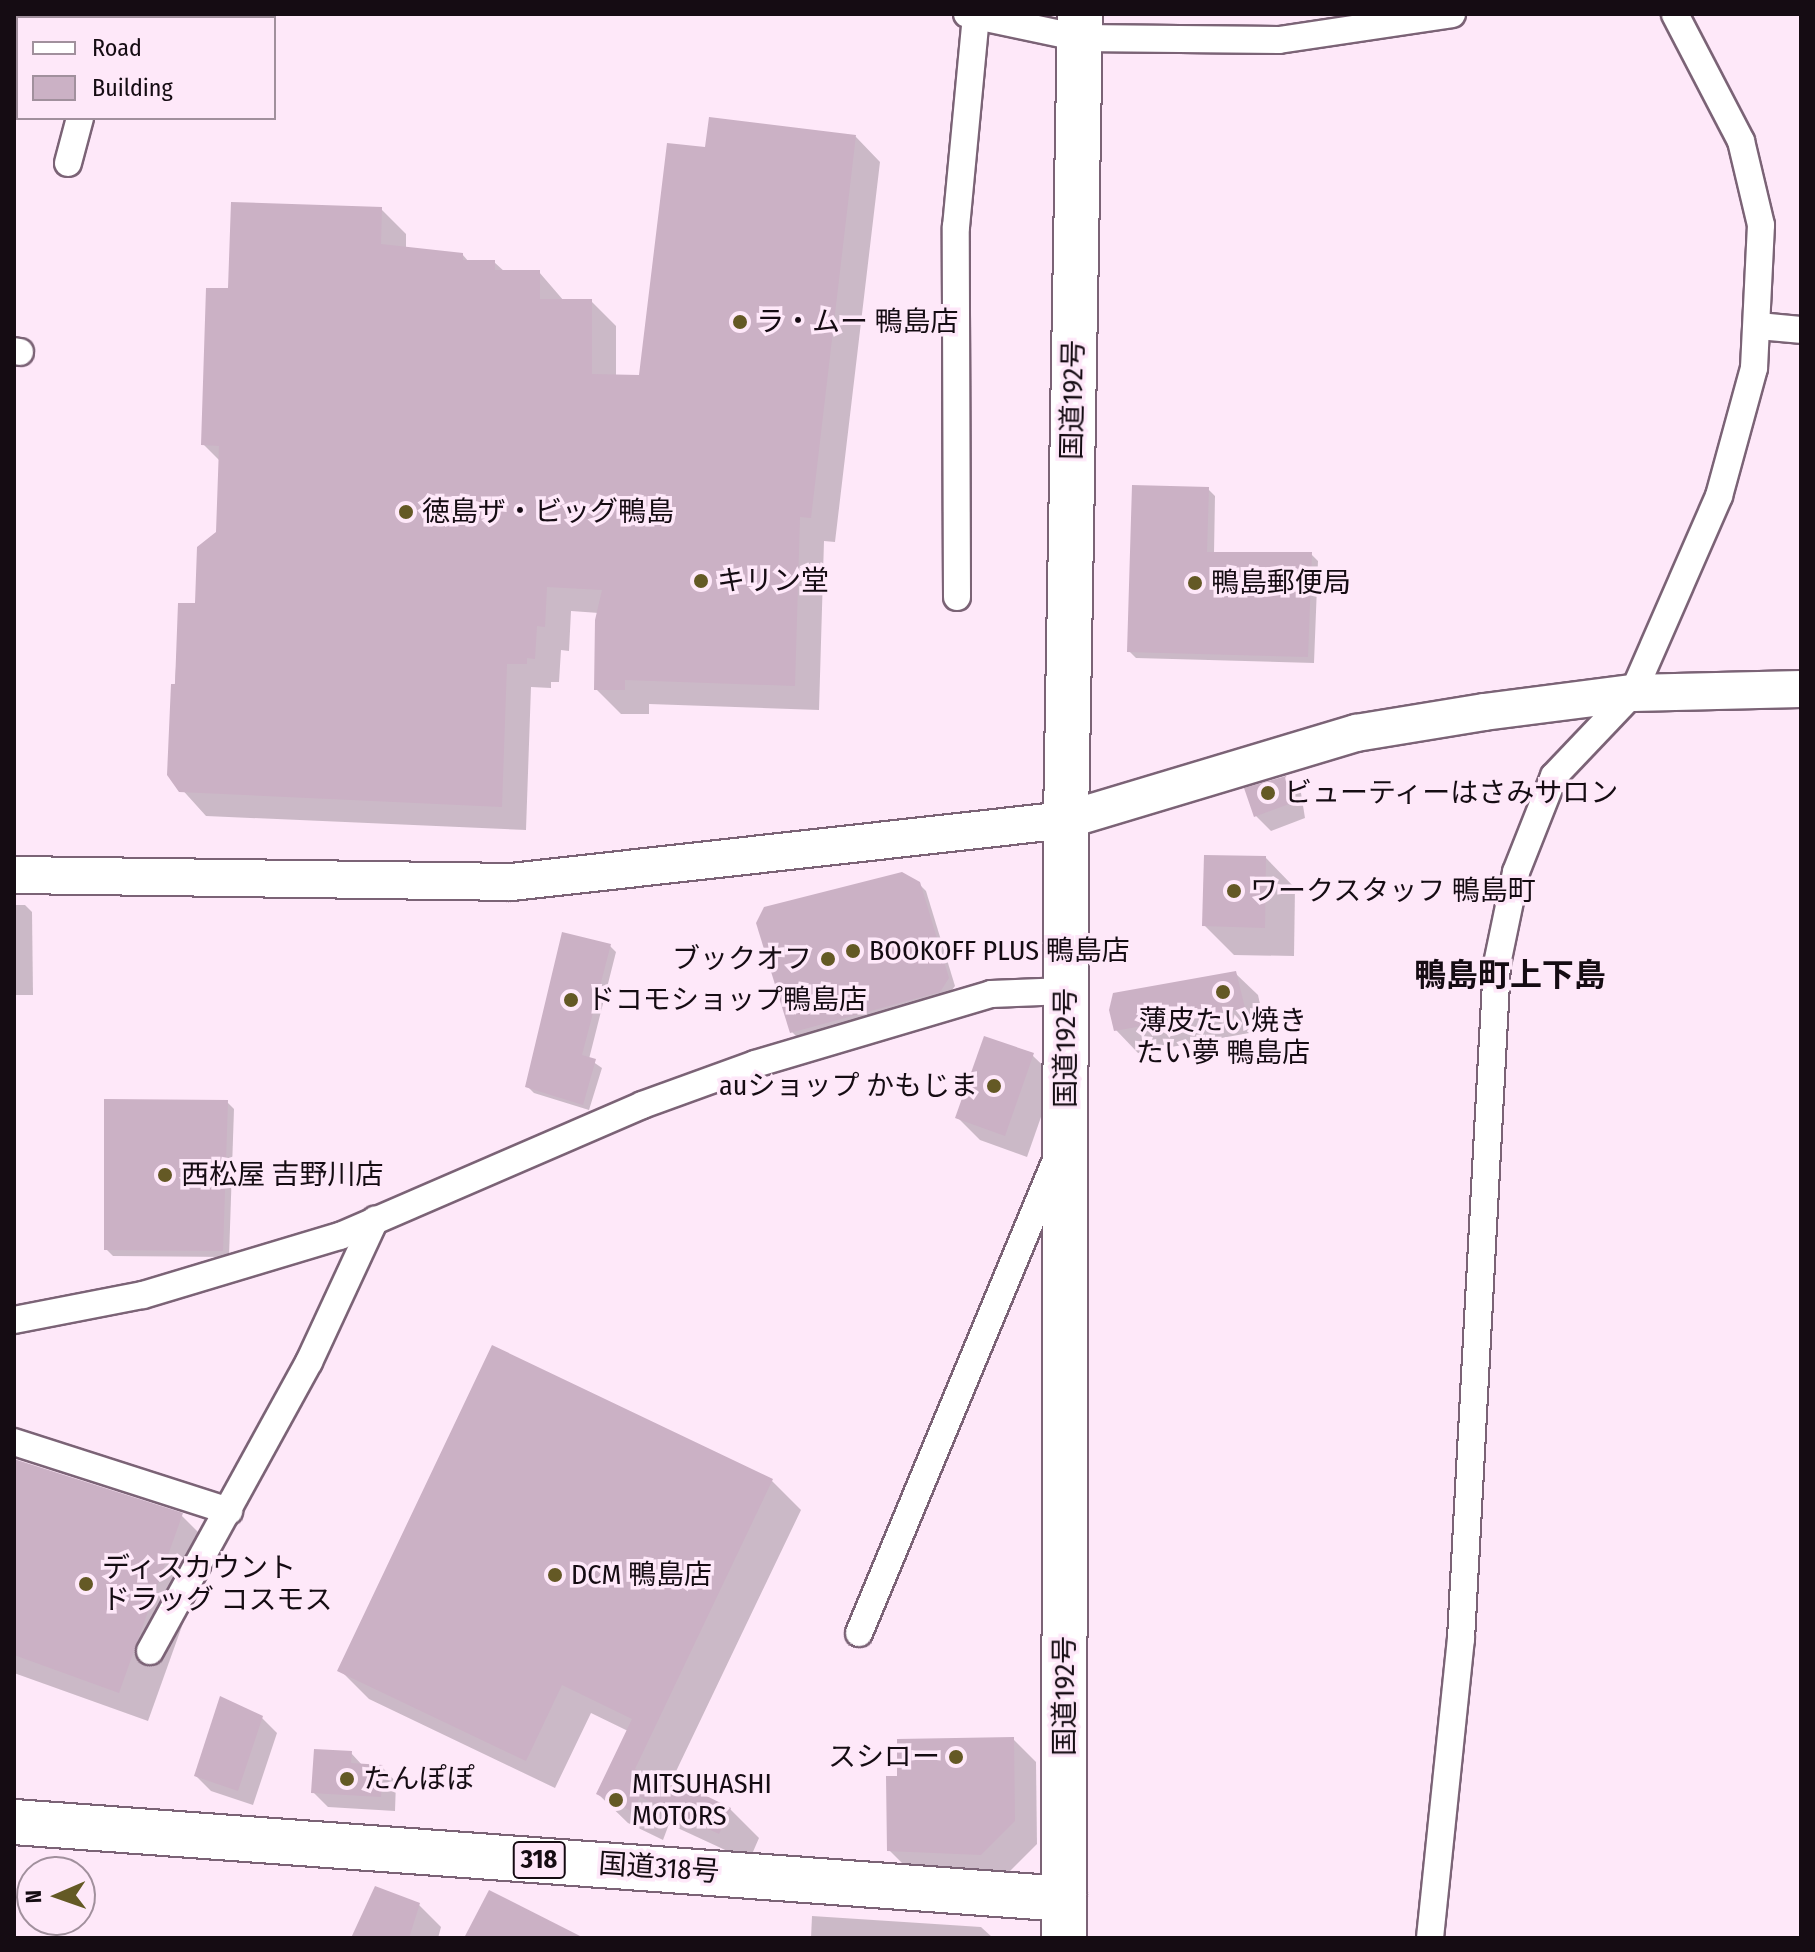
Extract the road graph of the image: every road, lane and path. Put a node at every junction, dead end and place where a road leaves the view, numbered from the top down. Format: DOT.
graph roads {
  1 [pos="1452,14"];
  2 [pos="1675,14"];
  3 [pos="971,15"];
  4 [pos="1080,26"];
  5 [pos="79,120"];
  6 [pos="68,163"];
  7 [pos="1758,326"];
  8 [pos="1801,330"];
  9 [pos="957,597"];
  10 [pos="1801,689"];
  11 [pos="1633,693"];
  12 [pos="1066,820"];
  13 [pos="14,875"];
  14 [pos="1066,991"];
  15 [pos="1066,1136"];
  16 [pos="375,1220"];
  17 [pos="14,1320"];
  18 [pos="14,1442"];
  19 [pos="229,1511"];
  20 [pos="859,1633"];
  21 [pos="150,1651"];
  22 [pos="14,1822"];
  23 [pos="1064,1918"];
  24 [pos="1430,1938"];
  1 -- 4 [label="street"];
  2 -- 7 [label="street"];
  3 -- 4 [label="street"];
  3 -- 9 [label="street"];
  4 -- 12 [label="highway, 国道192号"];
  5 -- 6 [label="street"];
  7 -- 8 [label="street"];
  7 -- 11 [label="street"];
  10 -- 11 [label="street"];
  11 -- 12 [label="street"];
  11 -- 24 [label="street"];
  12 -- 13 [label="street"];
  12 -- 14 [label="highway, 国道192号"];
  14 -- 15 [label="highway, 国道192号"];
  14 -- 16 [label="street"];
  15 -- 20 [label="street"];
  15 -- 23 [label="highway, 国道192号"];
  16 -- 17 [label="street"];
  16 -- 19 [label="street"];
  18 -- 19 [label="street"];
  19 -- 21 [label="street"];
  22 -- 23 [label="highway, 国道318号 / 318"];
}
